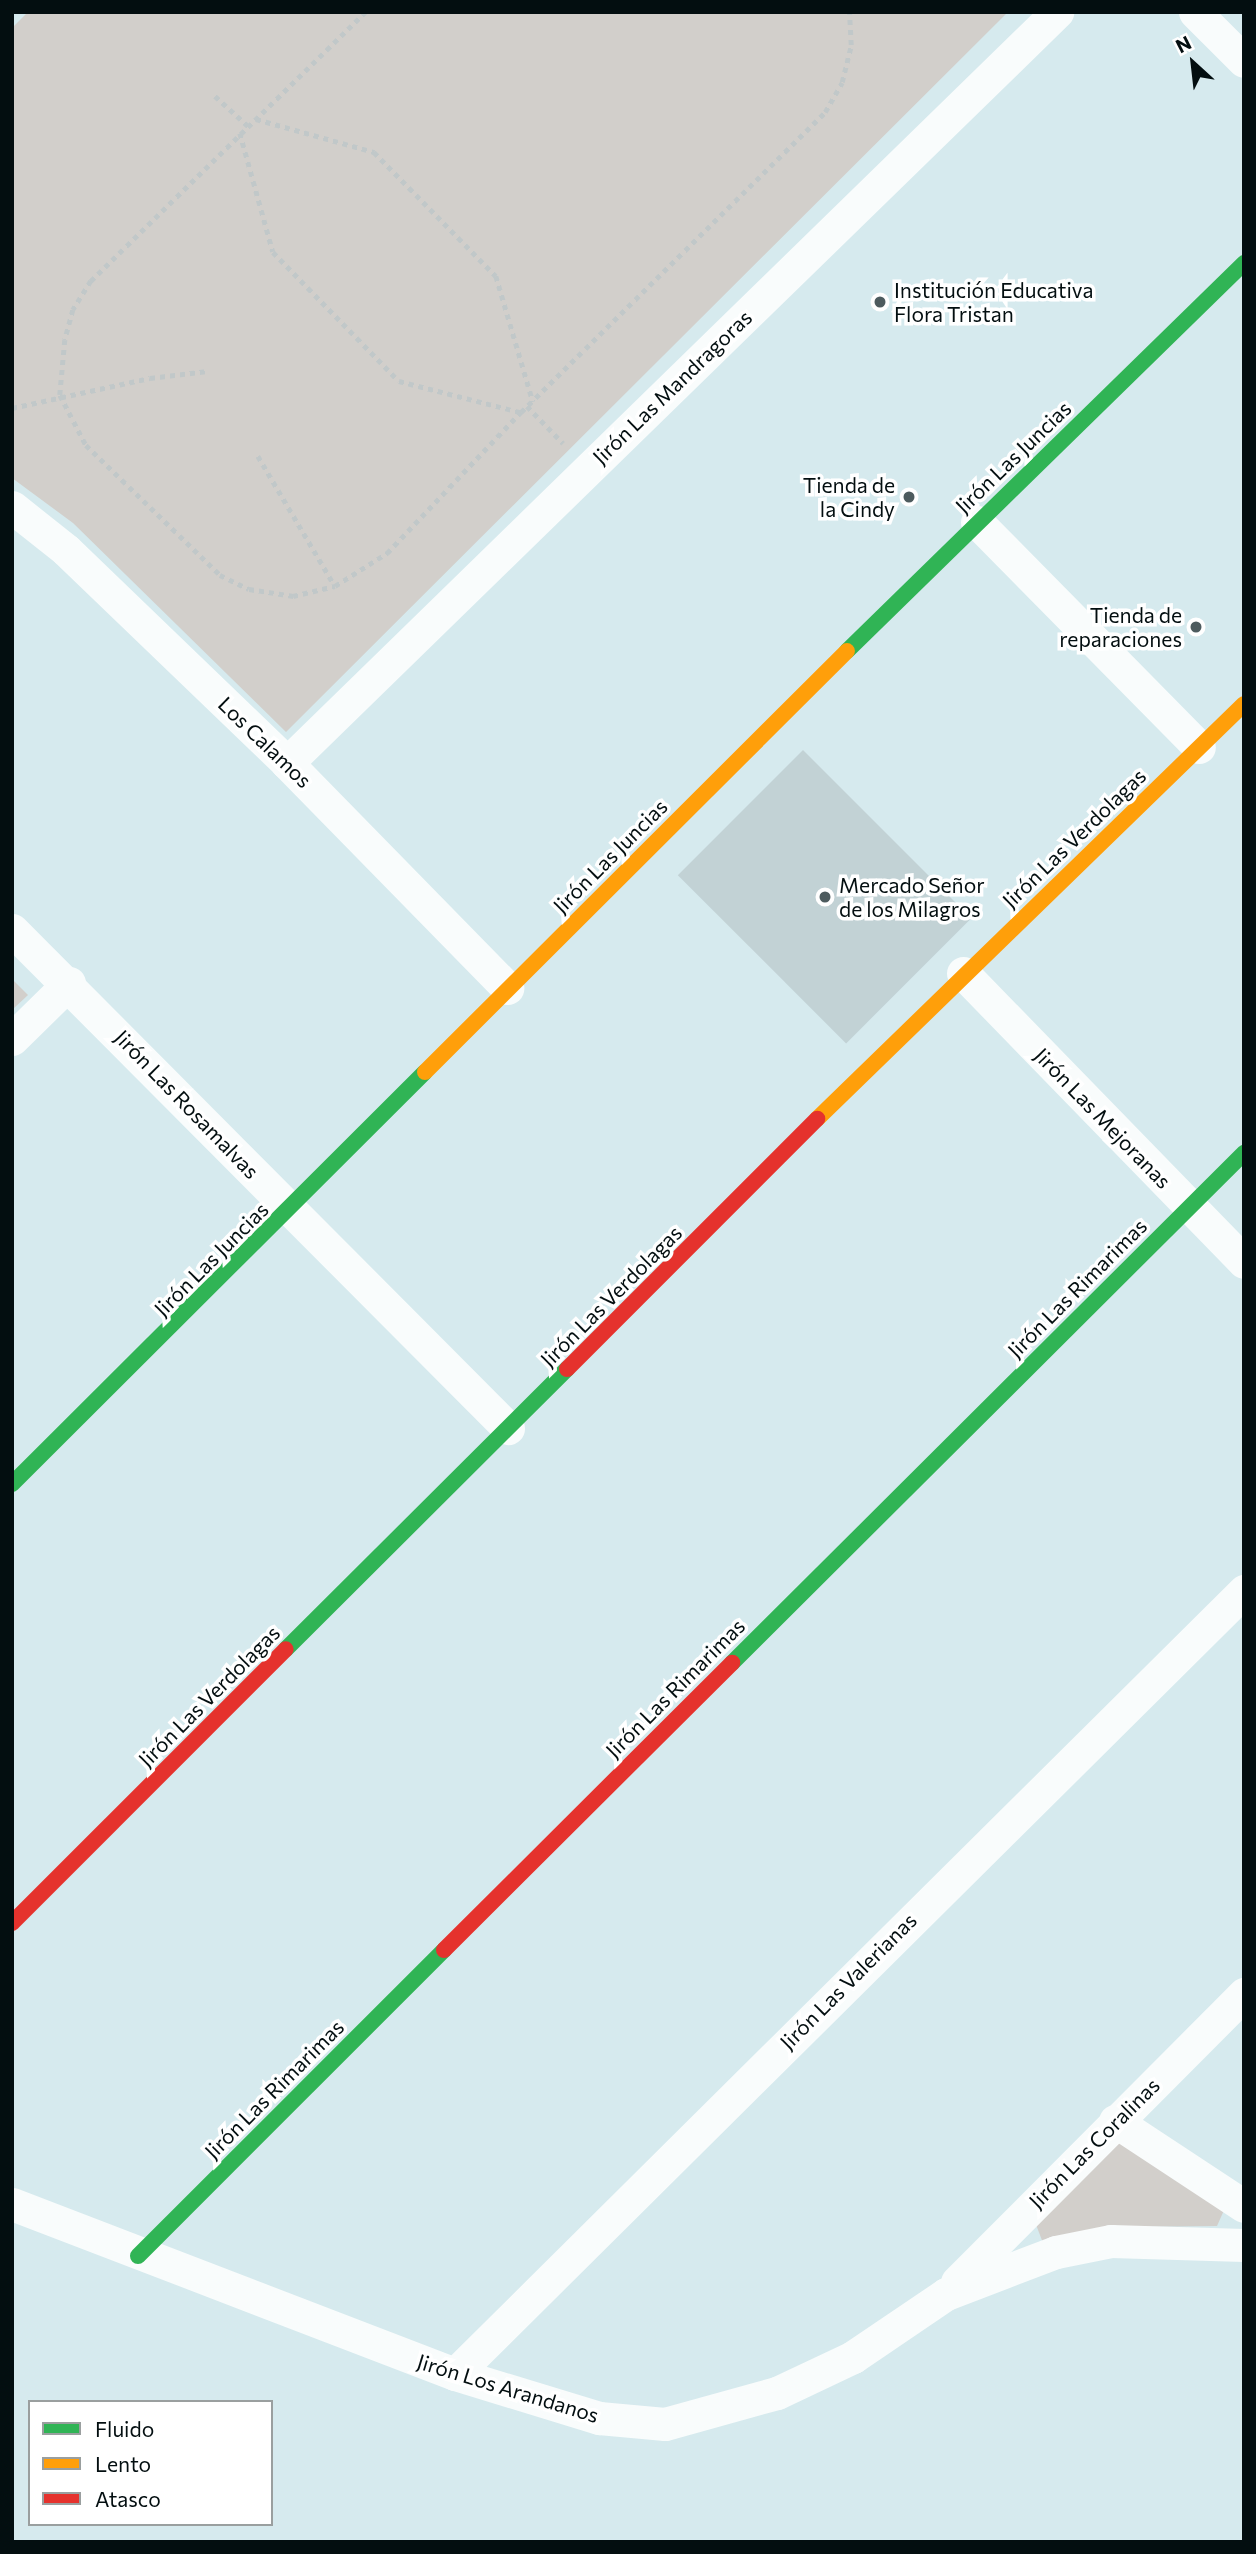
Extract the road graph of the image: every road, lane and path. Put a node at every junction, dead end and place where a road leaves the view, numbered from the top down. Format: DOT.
graph roads {
  1 [pos="366,12"];
  2 [pos="849,12"];
  3 [pos="1057,12"];
  4 [pos="1195,12"];
  5 [pos="1244,61"];
  6 [pos="215,96"];
  7 [pos="255,119"];
  8 [pos="248,125"];
  9 [pos="240,132"];
  10 [pos="1244,263"];
  11 [pos="208,371"];
  12 [pos="60,395"];
  13 [pos="533,401"];
  14 [pos="527,406"];
  15 [pos="12,408"];
  16 [pos="521,412"];
  17 [pos="566,447"];
  18 [pos="258,456"];
  19 [pos="12,507"];
  20 [pos="977,522"];
  21 [pos="335,586"];
  22 [pos="1244,704"];
  23 [pos="1199,747"];
  24 [pos="287,762"];
  25 [pos="12,930"];
  26 [pos="963,973"];
  27 [pos="69,983"];
  28 [pos="507,988"];
  29 [pos="12,1039"];
  30 [pos="1244,1153"];
  31 [pos="1188,1207"];
  32 [pos="290,1210"];
  33 [pos="1244,1262"];
  34 [pos="508,1427"];
  35 [pos="12,1484"];
  36 [pos="1244,1591"];
  37 [pos="12,1923"];
  38 [pos="1244,1994"];
  39 [pos="1115,2121"];
  40 [pos="12,2204"];
  41 [pos="1244,2206"];
  42 [pos="1244,2245"];
  43 [pos="138,2256"];
  44 [pos="946,2294"];
  45 [pos="455,2374"];
  1 -- 7 [label="path"];
  2 -- 13 [label="path"];
  3 -- 24 [label="street, Jirón Las Mandragoras"];
  4 -- 5 [label="street"];
  6 -- 8 [label="path"];
  7 -- 8 [label="path"];
  7 -- 13 [label="path"];
  8 -- 9 [label="path"];
  9 -- 12 [label="path"];
  9 -- 16 [label="path"];
  10 -- 20 [label="street, Jirón Las Juncias"];
  11 -- 12 [label="path"];
  12 -- 15 [label="path"];
  12 -- 21 [label="path"];
  13 -- 14 [label="path"];
  14 -- 16 [label="path"];
  14 -- 17 [label="path"];
  16 -- 21 [label="path"];
  18 -- 21 [label="path"];
  19 -- 24 [label="street, Los Calamos"];
  20 -- 23 [label="street"];
  20 -- 28 [label="street, Jirón Las Juncias"];
  22 -- 23 [label="street, Jirón Las Verdolagas"];
  23 -- 26 [label="street, Jirón Las Verdolagas"];
  24 -- 28 [label="street, Los Calamos"];
  25 -- 27 [label="street, Jirón Las Rosamalvas"];
  26 -- 31 [label="street, Jirón Las Mejoranas"];
  26 -- 34 [label="street, Jirón Las Verdolagas"];
  27 -- 29 [label="street"];
  27 -- 32 [label="street, Jirón Las Rosamalvas"];
  28 -- 32 [label="street, Jirón Las Juncias"];
  30 -- 31 [label="street, Jirón Las Rimarimas"];
  31 -- 33 [label="street, Jirón Las Mejoranas"];
  31 -- 43 [label="street, Jirón Las Rimarimas"];
  32 -- 34 [label="street, Jirón Las Rosamalvas"];
  32 -- 35 [label="street, Jirón Las Juncias"];
  34 -- 37 [label="street, Jirón Las Verdolagas"];
  36 -- 45 [label="street, Jirón Las Valerianas"];
  38 -- 39 [label="street, Jirón Las Coralinas"];
  39 -- 41 [label="street"];
  39 -- 44 [label="street, Jirón Las Coralinas"];
  40 -- 43 [label="street, Jirón Los Arandanos"];
  42 -- 44 [label="street, Jirón Los Arandanos"];
  43 -- 45 [label="street, Jirón Los Arandanos"];
  44 -- 45 [label="street, Jirón Los Arandanos"];
}
